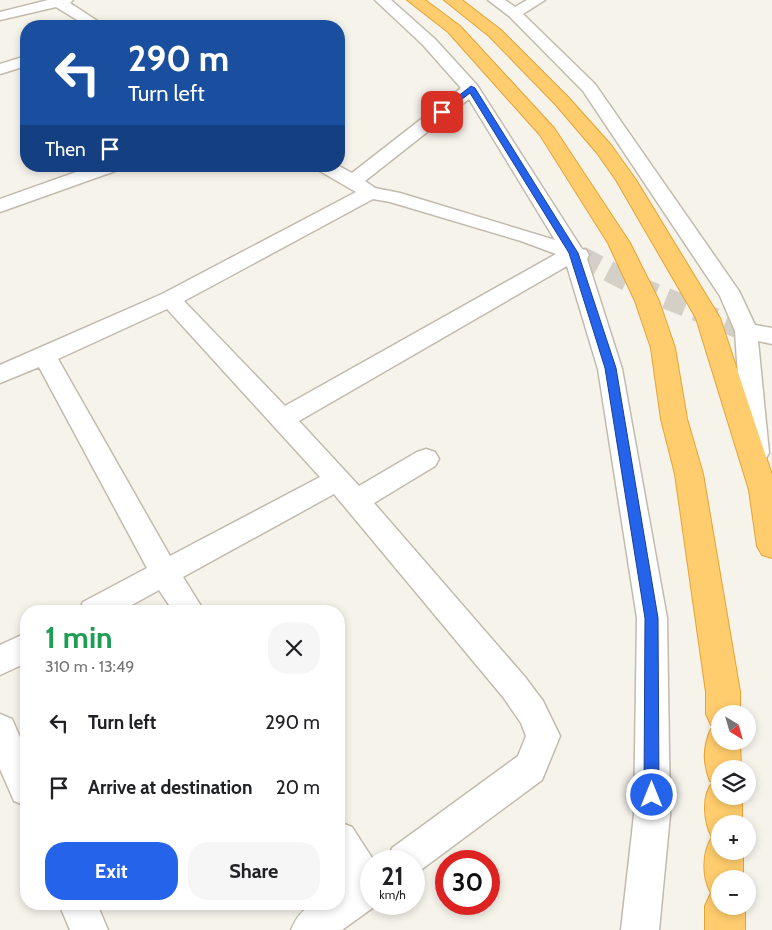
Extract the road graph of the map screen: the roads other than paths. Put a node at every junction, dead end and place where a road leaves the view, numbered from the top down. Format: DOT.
graph roads {
  1 [pos="382,0"];
  2 [pos="415,0"];
  3 [pos="452,0"];
  4 [pos="495,0"];
  5 [pos="538,0"];
  6 [pos="62,1"];
  7 [pos="514,13"];
  8 [pos="0,16"];
  9 [pos="89,20"];
  10 [pos="20,63"];
  11 [pos="0,69"];
  12 [pos="471,88"];
  13 [pos="94,172"];
  14 [pos="336,172"];
  15 [pos="353,181"];
  16 [pos="370,193"];
  17 [pos="0,206"];
  18 [pos="577,254"];
  19 [pos="170,299"];
  20 [pos="746,331"];
  21 [pos="772,336"];
  22 [pos="44,355"];
  23 [pos="0,375"];
  24 [pos="281,420"];
  25 [pos="426,459"];
  26 [pos="758,474"];
  27 [pos="347,491"];
  28 [pos="772,546"];
  29 [pos="165,574"];
  30 [pos="106,605"];
  31 [pos="185,605"];
  32 [pos="20,650"];
  33 [pos="0,661"];
  34 [pos="723,705"];
  35 [pos="0,730"];
  36 [pos="20,775"];
  37 [pos="345,849"];
  38 [pos="420,850"];
  39 [pos="360,872"];
  40 [pos="360,894"];
  41 [pos="345,905"];
  42 [pos="81,910"];
  43 [pos="338,910"];
  44 [pos="725,915"];
  45 [pos="89,930"];
  46 [pos="310,930"];
  47 [pos="640,930"];
  48 [pos="725,930"];
  1 -- 12 [label="street"];
  2 -- 34 [label="highway"];
  3 -- 26 [label="highway"];
  4 -- 7 [label="street"];
  5 -- 7 [label="street"];
  6 -- 8 [label="street"];
  6 -- 9 [label="street"];
  7 -- 20 [label="street"];
  10 -- 11 [label="street"];
  12 -- 15 [label="street"];
  12 -- 18 [label="street"];
  13 -- 17 [label="street"];
  14 -- 15 [label="street"];
  15 -- 16 [label="street"];
  16 -- 18 [label="street"];
  16 -- 19 [label="street"];
  18 -- 24 [label="street"];
  18 -- 47 [label="street"];
  19 -- 22 [label="street"];
  19 -- 24 [label="street"];
  20 -- 21 [label="street"];
  20 -- 26 [label="street"];
  22 -- 23 [label="street"];
  22 -- 29 [label="street"];
  24 -- 27 [label="street"];
  25 -- 27 [label="street"];
  26 -- 28 [label="highway"];
  27 -- 29 [label="street"];
  27 -- 38 [label="street"];
  29 -- 30 [label="street"];
  29 -- 31 [label="street"];
  32 -- 33 [label="street"];
  35 -- 36 [label="street"];
  37 -- 39 [label="street"];
  40 -- 41 [label="street"];
  42 -- 45 [label="street"];
  43 -- 46 [label="street"];
  44 -- 48 [label="highway"];
}
